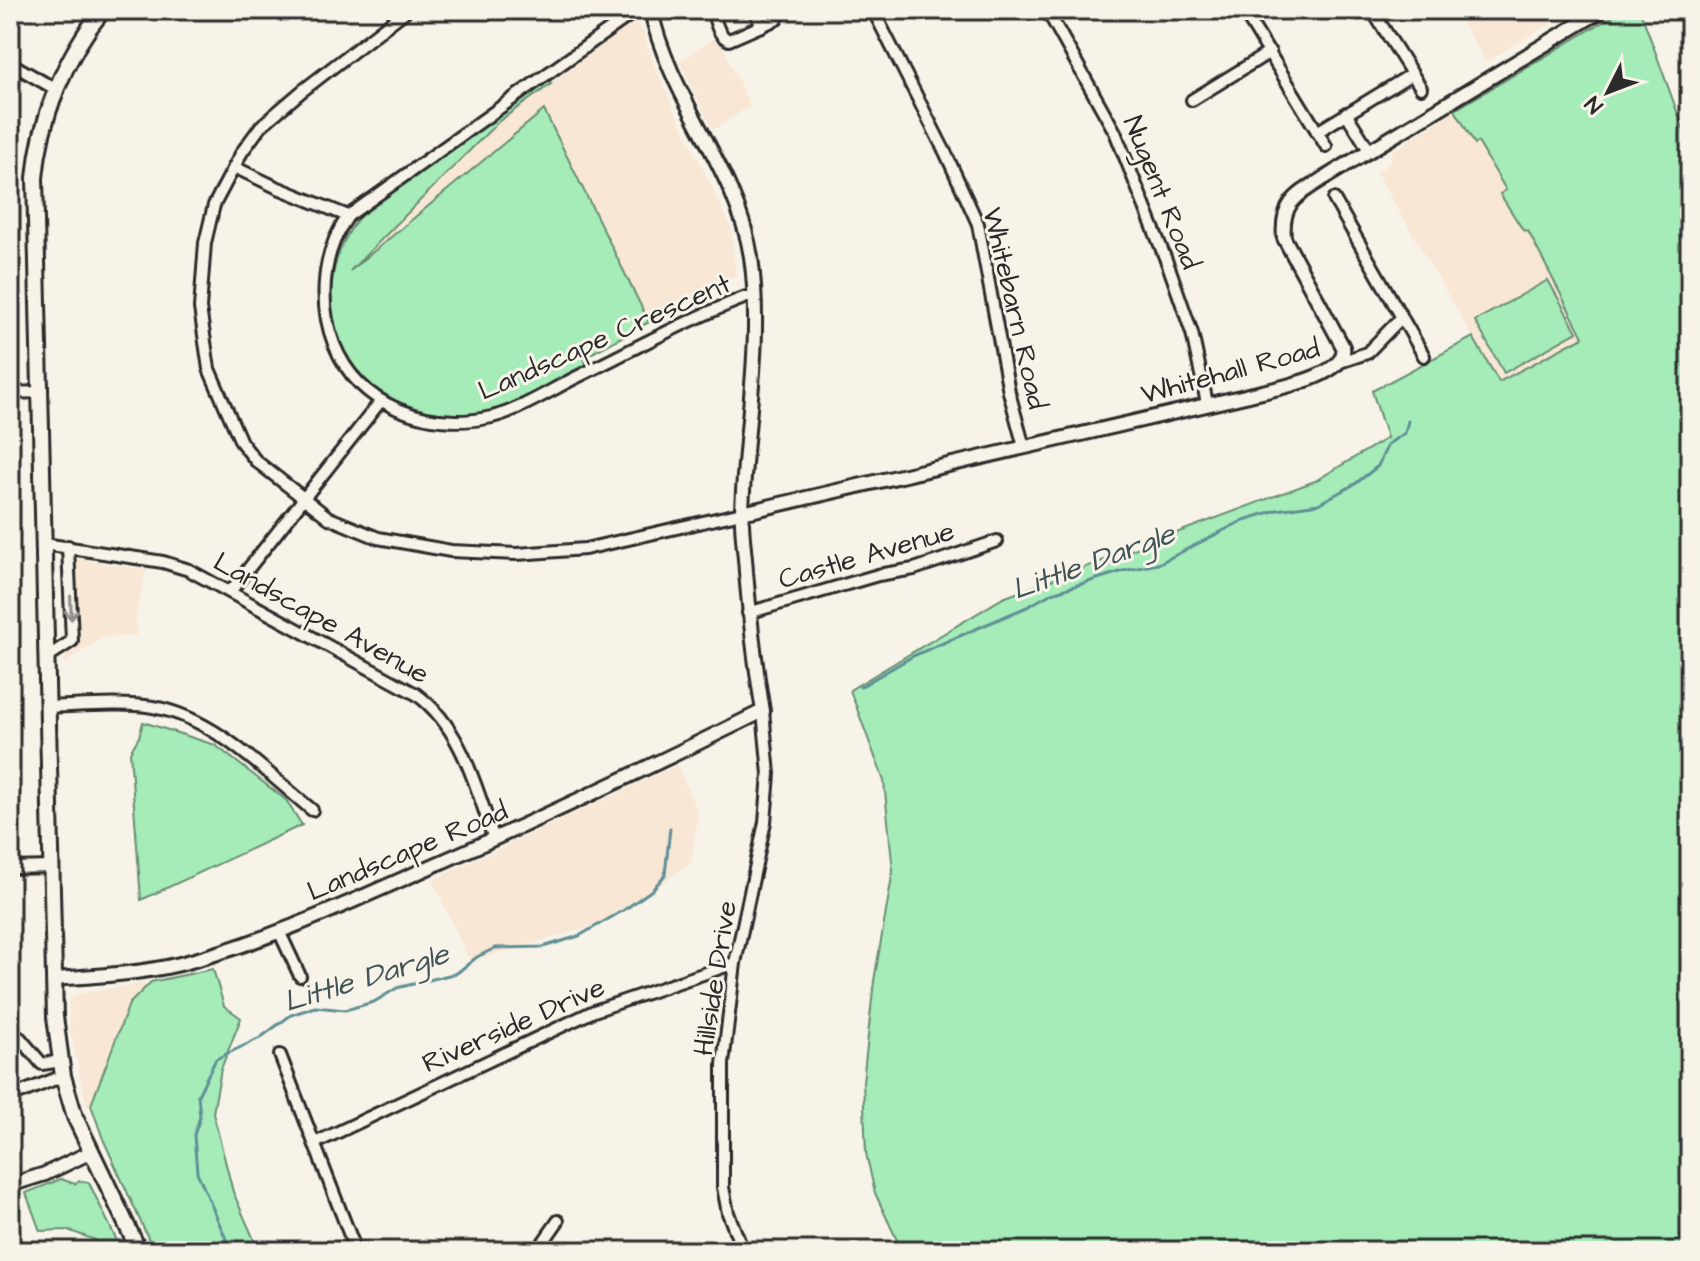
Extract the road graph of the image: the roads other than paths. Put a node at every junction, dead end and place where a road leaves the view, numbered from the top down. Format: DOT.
graph roads {
  1 [pos="103,10"];
  2 [pos="407,10"];
  3 [pos="637,10"];
  4 [pos="651,10"];
  5 [pos="712,10"];
  6 [pos="873,10"];
  7 [pos="1047,10"];
  8 [pos="1243,10"];
  9 [pos="1372,10"];
  10 [pos="1602,10"];
  11 [pos="755,12"];
  12 [pos="777,19"];
  13 [pos="762,26"];
  14 [pos="1270,52"];
  15 [pos="10,63"];
  16 [pos="1412,74"];
  17 [pos="1421,88"];
  18 [pos="57,90"];
  19 [pos="1192,100"];
  20 [pos="1346,113"];
  21 [pos="1317,132"];
  22 [pos="1326,146"];
  23 [pos="1369,150"];
  24 [pos="234,167"];
  25 [pos="1334,199"];
  26 [pos="348,216"];
  27 [pos="755,297"];
  28 [pos="1401,318"];
  29 [pos="1424,356"];
  30 [pos="1340,362"];
  31 [pos="39,392"];
  32 [pos="10,393"];
  33 [pos="380,402"];
  34 [pos="1207,403"];
  35 [pos="1024,447"];
  36 [pos="302,500"];
  37 [pos="742,513"];
  38 [pos="997,541"];
  39 [pos="44,544"];
  40 [pos="68,546"];
  41 [pos="230,592"];
  42 [pos="748,613"];
  43 [pos="47,657"];
  44 [pos="48,707"];
  45 [pos="763,711"];
  46 [pos="312,810"];
  47 [pos="494,839"];
  48 [pos="53,867"];
  49 [pos="10,868"];
  50 [pos="279,931"];
  51 [pos="735,963"];
  52 [pos="300,976"];
  53 [pos="54,979"];
  54 [pos="10,1032"];
  55 [pos="280,1055"];
  56 [pos="62,1069"];
  57 [pos="10,1097"];
  58 [pos="315,1143"];
  59 [pos="91,1152"];
  60 [pos="10,1185"];
  61 [pos="558,1221"];
  62 [pos="139,1251"];
  63 [pos="356,1251"];
  64 [pos="537,1251"];
  65 [pos="743,1251"];
  1 -- 18 [label="main road"];
  2 -- 24 [label="street"];
  3 -- 26 [label="street, Landscape Crescent"];
  4 -- 27 [label="street"];
  5 -- 13 [label="street"];
  6 -- 35 [label="street, Whitebarn Road"];
  7 -- 34 [label="street, Nugent Road"];
  8 -- 14 [label="street"];
  9 -- 16 [label="street"];
  10 -- 23 [label="street, Whitehall Road"];
  11 -- 13 [label="street"];
  12 -- 13 [label="street"];
  14 -- 19 [label="street"];
  14 -- 21 [label="street"];
  15 -- 18 [label="street"];
  16 -- 17 [label="street"];
  16 -- 20 [label="street"];
  18 -- 31 [label="main road"];
  20 -- 21 [label="street"];
  20 -- 23 [label="street"];
  21 -- 22 [label="street"];
  23 -- 30 [label="street, Whitehall Road"];
  24 -- 26 [label="street"];
  24 -- 36 [label="street"];
  25 -- 28 [label="street"];
  26 -- 33 [label="street, Landscape Crescent"];
  27 -- 33 [label="street, Landscape Crescent"];
  27 -- 37 [label="street"];
  28 -- 29 [label="street"];
  28 -- 30 [label="street"];
  30 -- 34 [label="street, Whitehall Road"];
  31 -- 32 [label="street"];
  31 -- 39 [label="main road"];
  33 -- 36 [label="street"];
  34 -- 35 [label="street, Whitehall Road"];
  35 -- 37 [label="street, Whitehall Road"];
  36 -- 37 [label="street"];
  36 -- 41 [label="street"];
  37 -- 42 [label="street"];
  38 -- 42 [label="street, Castle Avenue"];
  39 -- 40 [label="street, Landscape Avenue"];
  39 -- 43 [label="main road"];
  40 -- 41 [label="street, Landscape Avenue"];
  40 -- 43 [label="street, one-way"];
  41 -- 47 [label="street, Landscape Avenue"];
  42 -- 45 [label="street"];
  43 -- 44 [label="main road"];
  44 -- 46 [label="street"];
  44 -- 48 [label="main road"];
  45 -- 47 [label="street, Landscape Road"];
  45 -- 51 [label="street, Hillside Drive"];
  47 -- 50 [label="street, Landscape Road"];
  48 -- 49 [label="street"];
  48 -- 53 [label="main road"];
  50 -- 52 [label="street"];
  50 -- 53 [label="street, Landscape Road"];
  51 -- 58 [label="street, Riverside Drive"];
  51 -- 65 [label="street, Hillside Drive"];
  53 -- 56 [label="main road"];
  54 -- 56 [label="street"];
  55 -- 58 [label="street"];
  56 -- 57 [label="street"];
  56 -- 59 [label="main road"];
  58 -- 63 [label="street"];
  59 -- 60 [label="street"];
  59 -- 62 [label="main road"];
  61 -- 64 [label="street"];
}
